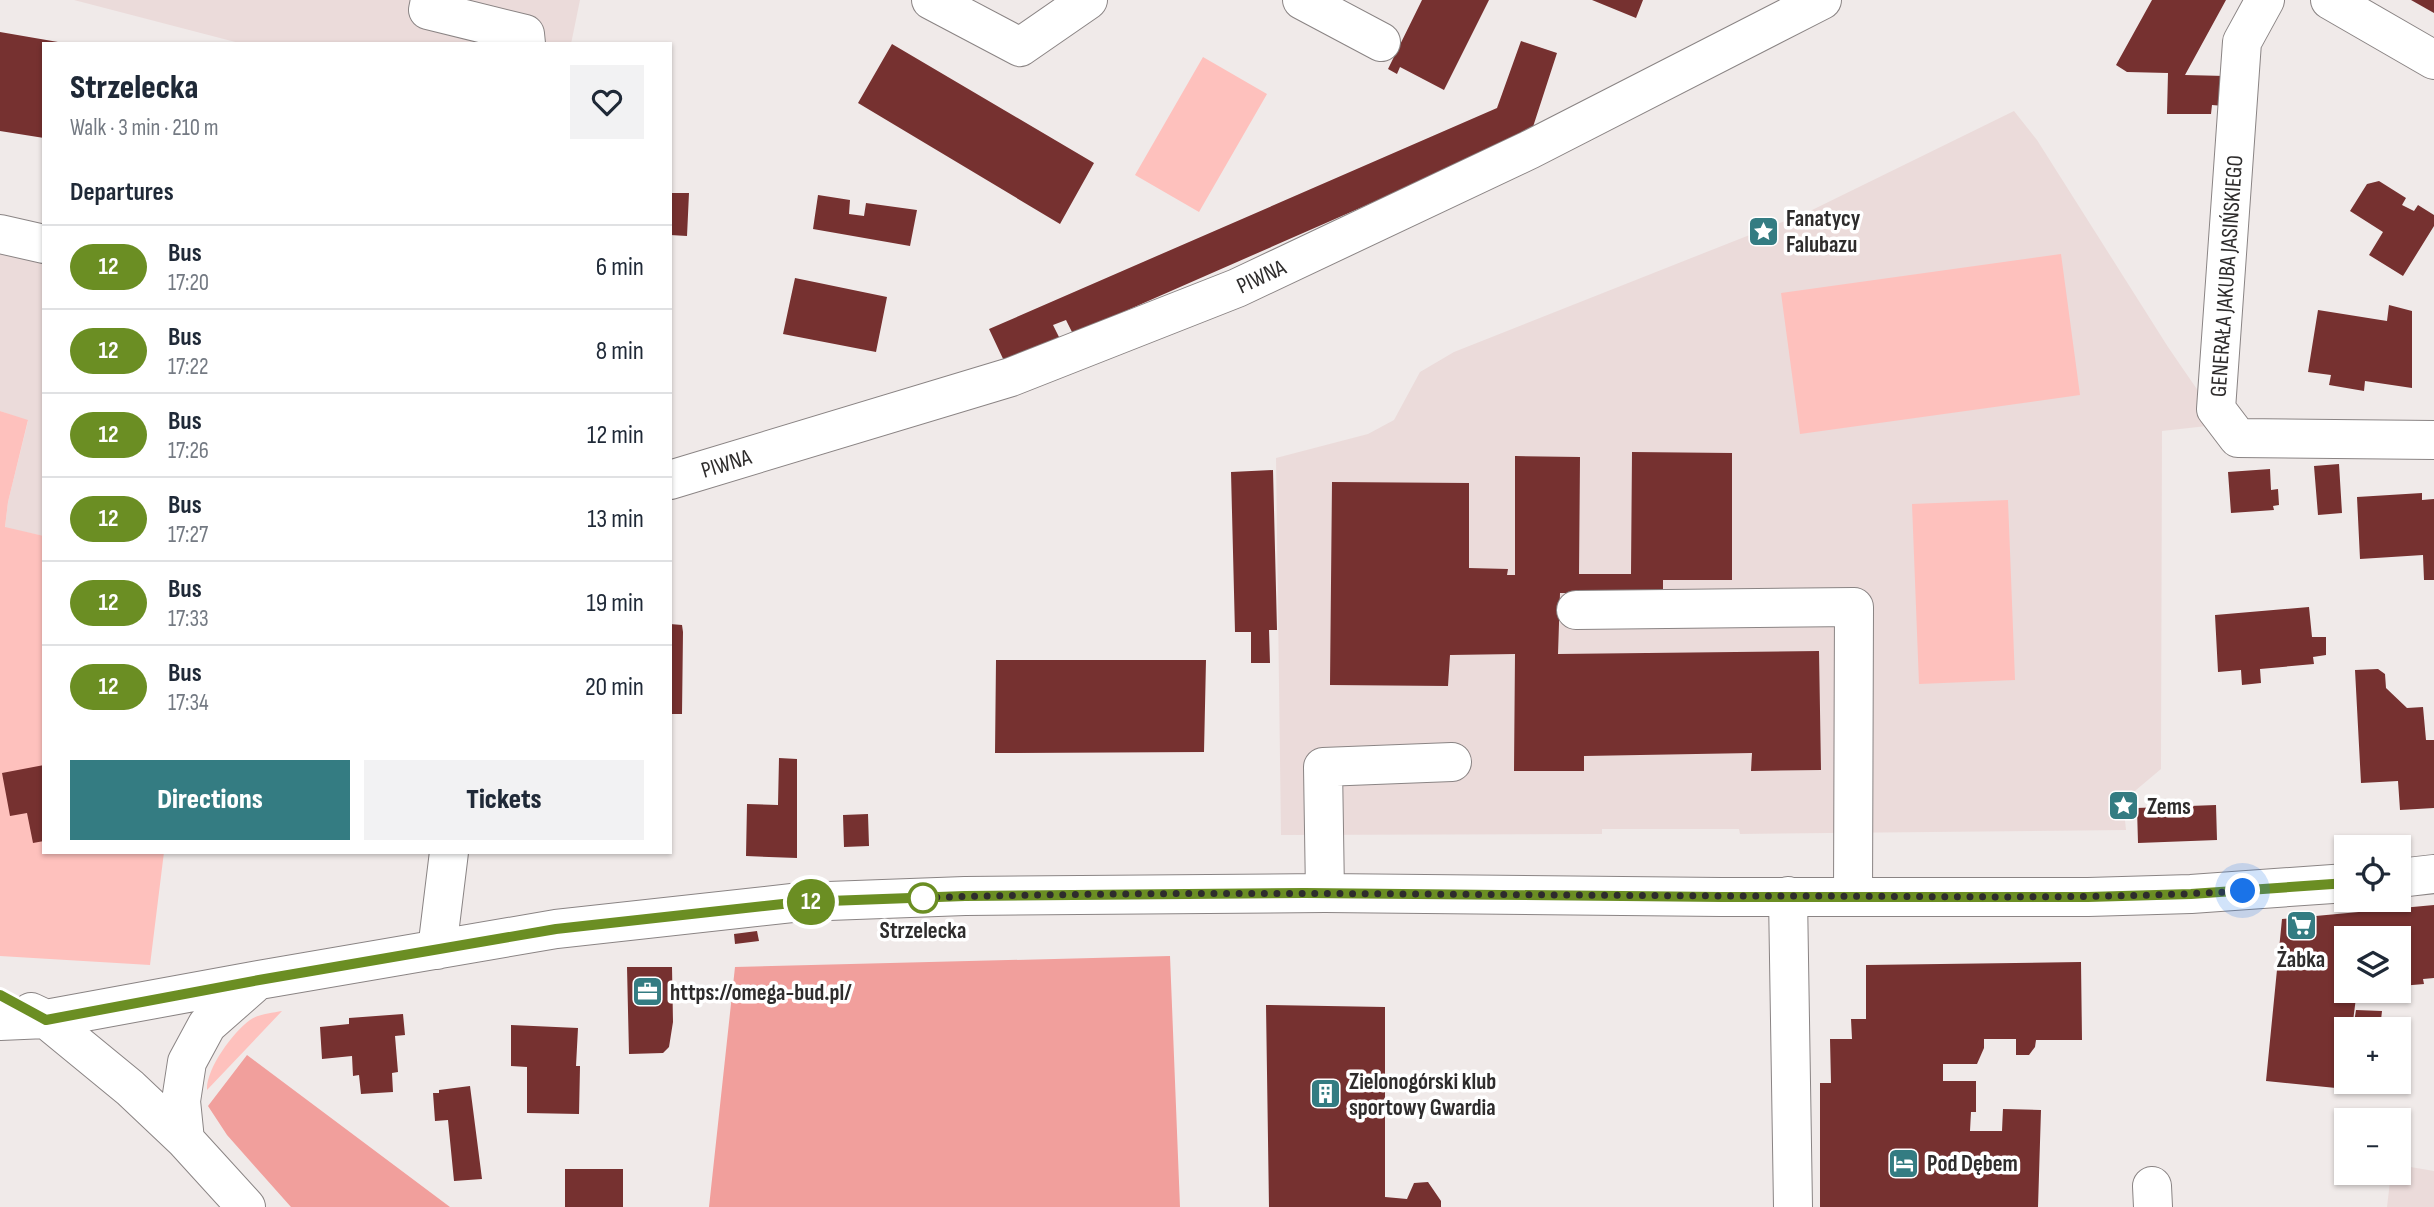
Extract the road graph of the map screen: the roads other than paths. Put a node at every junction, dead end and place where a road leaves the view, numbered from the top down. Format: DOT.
graph roads {
  1 [pos="930,0"];
  2 [pos="1088,0"];
  3 [pos="1302,0"];
  4 [pos="1822,0"];
  5 [pos="2265,0"];
  6 [pos="2330,0"];
  7 [pos="423,3"];
  8 [pos="526,42"];
  9 [pos="1381,42"];
  10 [pos="2434,60"];
  11 [pos="0,234"];
  12 [pos="42,244"];
  13 [pos="2434,440"];
  14 [pos="672,479"];
  15 [pos="1576,610"];
  16 [pos="1452,762"];
  17 [pos="449,854"];
  18 [pos="2434,874"];
  19 [pos="2411,877"];
  20 [pos="2334,884"];
  21 [pos="1325,893"];
  22 [pos="1788,896"];
  23 [pos="1853,897"];
  24 [pos="436,950"];
  25 [pos="259,980"];
  26 [pos="0,995"];
  27 [pos="46,1020"];
  28 [pos="0,1021"];
  29 [pos="185,1140"];
  30 [pos="246,1207"];
  31 [pos="1793,1207"];
  1 -- 2 [label="street"];
  3 -- 9 [label="street"];
  4 -- 14 [label="street, PIWNA"];
  5 -- 13 [label="street, GENERAŁA JAKUBA JASIŃSKIEGO"];
  6 -- 10 [label="street"];
  7 -- 8 [label="street"];
  11 -- 12 [label="street"];
  15 -- 23 [label="street"];
  16 -- 21 [label="street"];
  17 -- 24 [label="street"];
  18 -- 19 [label="street"];
  20 -- 23 [label="street"];
  21 -- 22 [label="street"];
  21 -- 24 [label="street"];
  22 -- 23 [label="street"];
  22 -- 31 [label="street"];
  24 -- 25 [label="street"];
  25 -- 27 [label="street"];
  25 -- 29 [label="street"];
  26 -- 27 [label="street"];
  27 -- 28 [label="street"];
  27 -- 29 [label="street"];
  29 -- 30 [label="street"];
}
